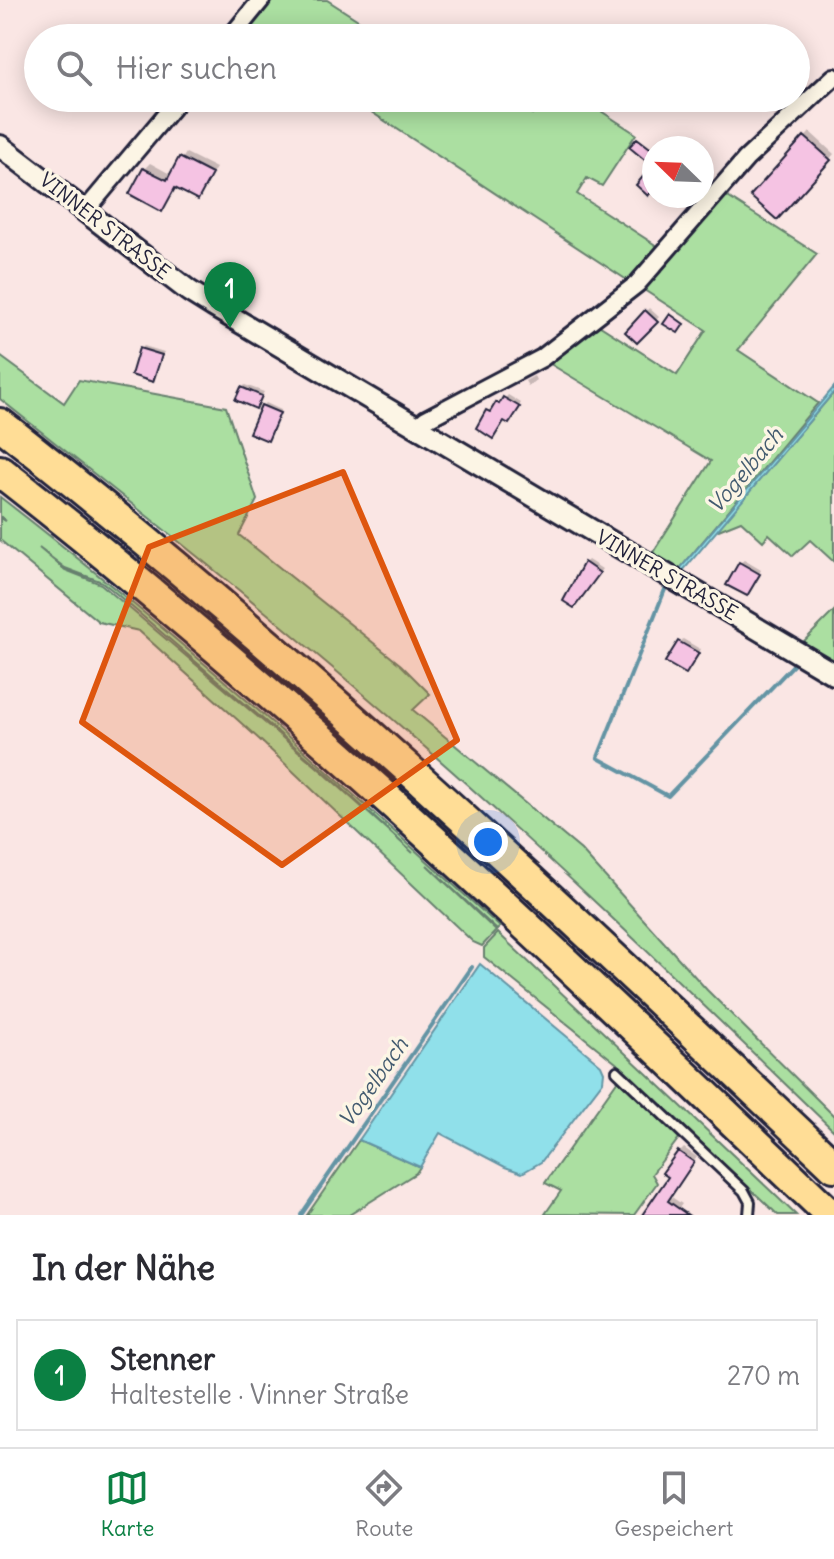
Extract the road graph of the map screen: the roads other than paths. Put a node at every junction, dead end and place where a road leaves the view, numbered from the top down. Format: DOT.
graph roads {
  1 [pos="261,0"];
  2 [pos="242,24"];
  3 [pos="834,77"];
  4 [pos="810,99"];
  5 [pos="168,112"];
  6 [pos="796,112"];
  7 [pos="0,146"];
  8 [pos="86,210"];
  9 [pos="0,424"];
  10 [pos="417,427"];
  11 [pos="0,471"];
  12 [pos="834,674"];
  13 [pos="617,1071"];
  14 [pos="834,1166"];
  15 [pos="749,1215"];
  16 [pos="831,1215"];
  1 -- 2 [label="street"];
  3 -- 4 [label="street"];
  5 -- 8 [label="street"];
  6 -- 10 [label="street"];
  7 -- 8 [label="street, VINNER STRASSE"];
  8 -- 10 [label="street, VINNER STRASSE"];
  9 -- 14 [label="highway"];
  10 -- 12 [label="street, VINNER STRASSE"];
  11 -- 16 [label="highway"];
  13 -- 15 [label="lane"];
}
